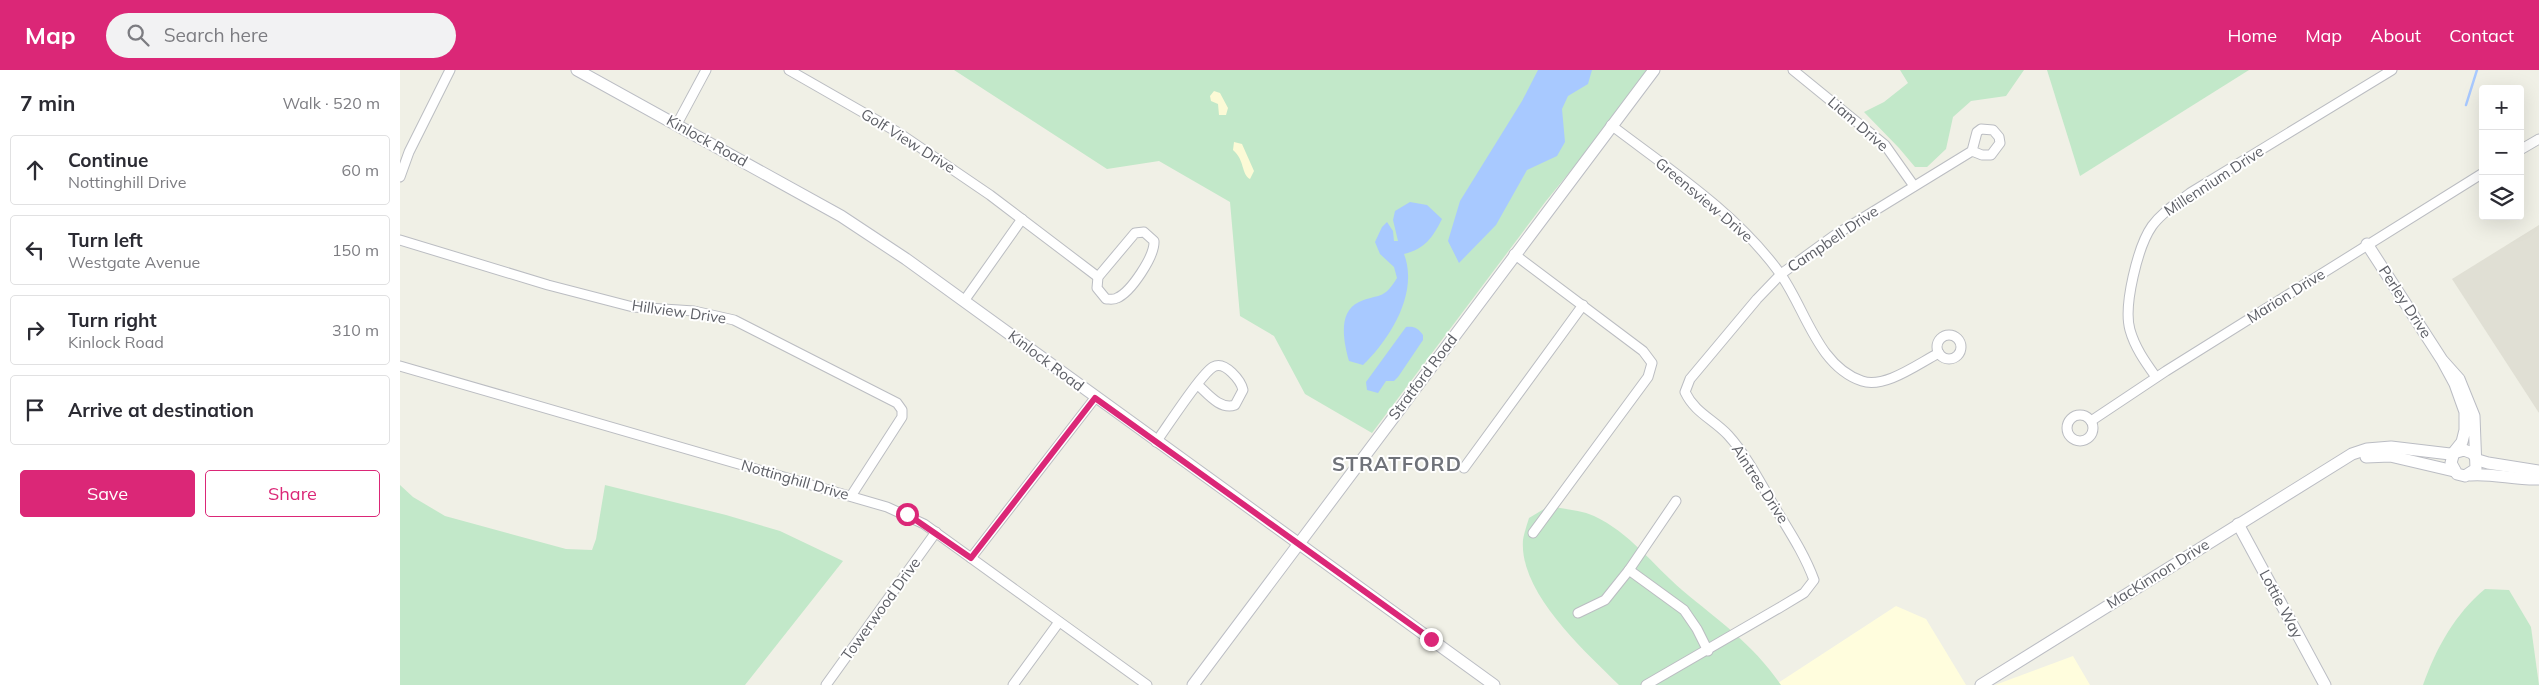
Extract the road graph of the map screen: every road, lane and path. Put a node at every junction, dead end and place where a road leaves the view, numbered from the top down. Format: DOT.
graph roads {
  1 [pos="450,70"];
  2 [pos="577,70"];
  3 [pos="706,70"];
  4 [pos="789,70"];
  5 [pos="1654,70"];
  6 [pos="1793,70"];
  7 [pos="2392,70"];
  8 [pos="676,124"];
  9 [pos="1611,125"];
  10 [pos="2539,139"];
  11 [pos="2524,148"];
  12 [pos="1972,151"];
  13 [pos="2480,175"];
  14 [pos="400,177"];
  15 [pos="1914,186"];
  16 [pos="1022,219"];
  17 [pos="400,240"];
  18 [pos="2367,244"];
  19 [pos="1514,254"];
  20 [pos="1781,274"];
  21 [pos="1098,277"];
  22 [pos="964,300"];
  23 [pos="1583,305"];
  24 [pos="1939,353"];
  25 [pos="2442,360"];
  26 [pos="400,366"];
  27 [pos="2156,377"];
  28 [pos="1198,386"];
  29 [pos="1095,398"];
  30 [pos="1689,401"];
  31 [pos="2091,421"];
  32 [pos="1156,442"];
  33 [pos="2454,452"];
  34 [pos="2475,456"];
  35 [pos="2335,465"];
  36 [pos="1464,468"];
  37 [pos="2454,471"];
  38 [pos="2539,471"];
  39 [pos="2470,475"];
  40 [pos="2539,479"];
  41 [pos="851,496"];
  42 [pos="1676,501"];
  43 [pos="2238,524"];
  44 [pos="936,532"];
  45 [pos="1533,533"];
  46 [pos="1300,543"];
  47 [pos="971,558"];
  48 [pos="1629,570"];
  49 [pos="1578,613"];
  50 [pos="1059,622"];
  51 [pos="1708,651"];
  52 [pos="826,685"];
  53 [pos="1013,685"];
  54 [pos="1147,685"];
  55 [pos="1193,685"];
  56 [pos="1494,685"];
  57 [pos="1646,685"];
  58 [pos="1981,685"];
  59 [pos="2325,685"];
  1 -- 14 [label="street"];
  2 -- 8 [label="street, Kinlock Road"];
  3 -- 8 [label="street"];
  4 -- 16 [label="street, Golf View Drive"];
  5 -- 9 [label="street, Stratford Road"];
  6 -- 15 [label="street, Liam Drive"];
  7 -- 27 [label="street, Millennium Drive"];
  8 -- 22 [label="street, Kinlock Road"];
  9 -- 19 [label="street, Stratford Road"];
  9 -- 20 [label="street, Greensview Drive"];
  10 -- 11 [label="street"];
  12 -- 15 [label="street, Campbell Drive"];
  13 -- 18 [label="street, Marion Drive"];
  15 -- 20 [label="street, Campbell Drive"];
  16 -- 21 [label="street, Golf View Drive"];
  16 -- 22 [label="street"];
  17 -- 41 [label="street, Hillview Drive"];
  18 -- 25 [label="street, Perley Drive"];
  18 -- 27 [label="street, Marion Drive"];
  19 -- 23 [label="street"];
  19 -- 46 [label="street, Stratford Road"];
  20 -- 24 [label="street, Greensview Drive"];
  20 -- 30 [label="street, Campbell Drive"];
  21 -- 21 [label="street"];
  22 -- 29 [label="street, Kinlock Road"];
  23 -- 36 [label="street"];
  23 -- 45 [label="street"];
  25 -- 33 [label="street, Perley Drive"];
  25 -- 34 [label="street, Perley Drive"];
  26 -- 41 [label="street, Nottinghill Drive"];
  27 -- 31 [label="street, Marion Drive"];
  28 -- 28 [label="street"];
  28 -- 32 [label="street"];
  29 -- 32 [label="street, Kinlock Road"];
  29 -- 47 [label="street"];
  30 -- 51 [label="street, Aintree Drive"];
  32 -- 46 [label="street, Kinlock Road"];
  33 -- 34 [label="street"];
  33 -- 35 [label="street, MacKinnon Drive"];
  33 -- 37 [label="street"];
  34 -- 38 [label="street"];
  34 -- 39 [label="street"];
  35 -- 37 [label="street, MacKinnon Drive"];
  35 -- 43 [label="street, MacKinnon Drive"];
  37 -- 39 [label="street"];
  39 -- 40 [label="street"];
  41 -- 44 [label="street, Nottinghill Drive"];
  42 -- 48 [label="street"];
  43 -- 58 [label="street, MacKinnon Drive"];
  43 -- 59 [label="street, Lottie Way"];
  44 -- 47 [label="street, Nottinghill Drive"];
  44 -- 52 [label="street, Towerwood Drive"];
  46 -- 55 [label="street, Stratford Road"];
  46 -- 56 [label="street, Kinlock Road"];
  47 -- 50 [label="street, Nottinghill Drive"];
  48 -- 49 [label="street"];
  48 -- 51 [label="street"];
  50 -- 53 [label="street"];
  50 -- 54 [label="street, Nottinghill Drive"];
  51 -- 57 [label="street"];
}
